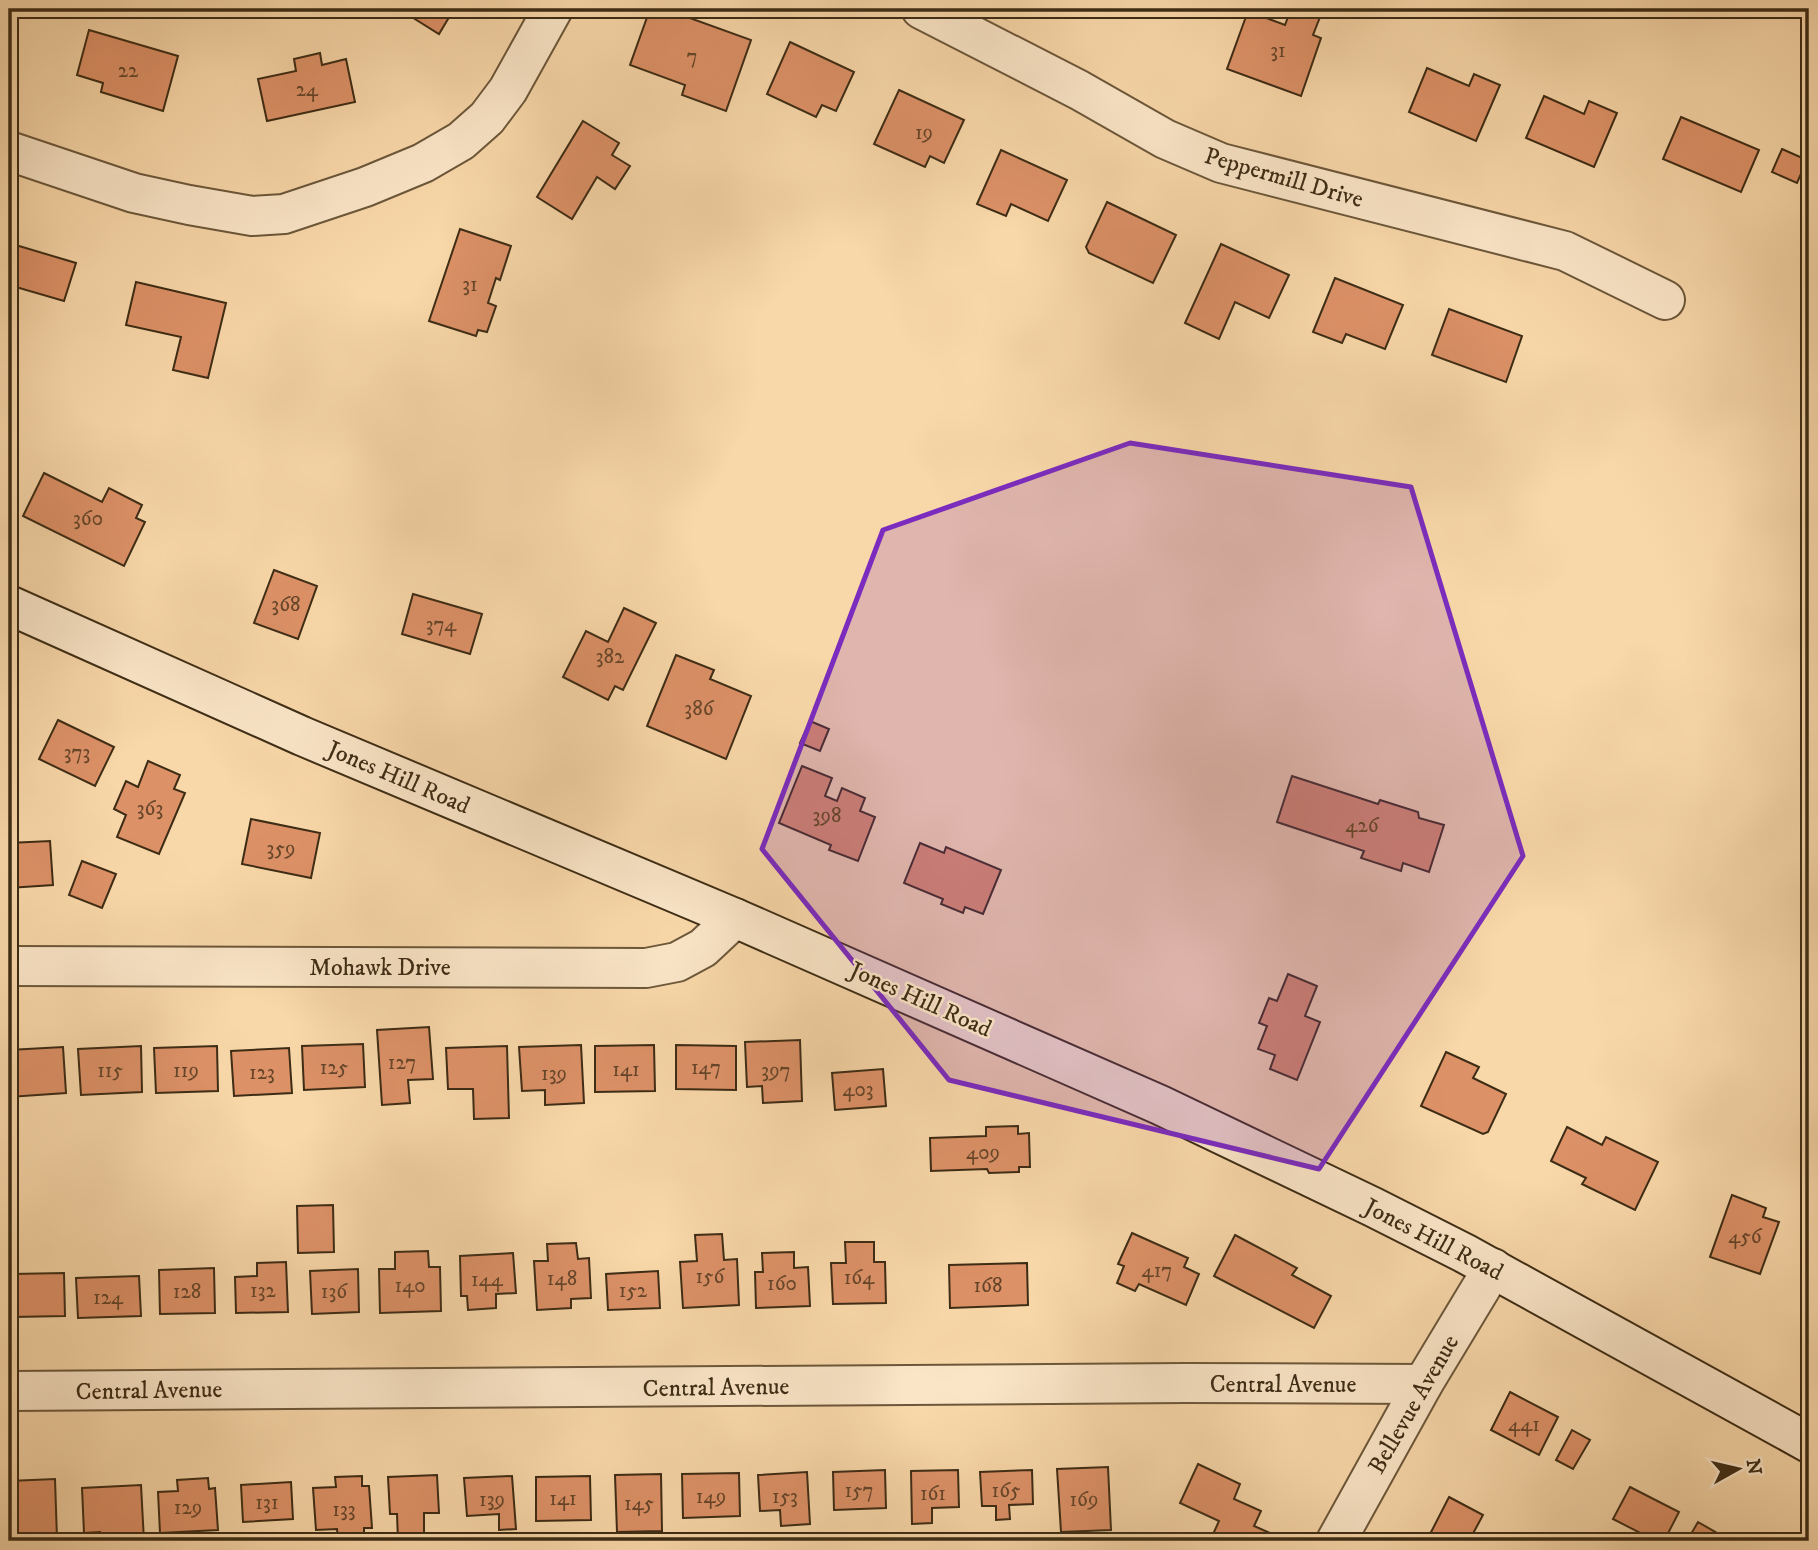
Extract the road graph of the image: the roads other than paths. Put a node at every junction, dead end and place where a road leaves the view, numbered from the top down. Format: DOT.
graph roads {
  1 [pos="552,9"];
  2 [pos="921,9"];
  3 [pos="9,151"];
  4 [pos="1665,300"];
  5 [pos="9,605"];
  6 [pos="735,918"];
  7 [pos="9,965"];
  8 [pos="1493,1268"];
  9 [pos="1423,1384"];
  10 [pos="9,1391"];
  11 [pos="1809,1443"];
  12 [pos="1336,1541"];
  1 -- 3 [label="street"];
  2 -- 4 [label="street, Peppermill Drive"];
  5 -- 6 [label="street, Jones Hill Road"];
  6 -- 7 [label="street, Mohawk Drive"];
  6 -- 8 [label="street, Jones Hill Road"];
  8 -- 9 [label="street, Bellevue Avenue"];
  8 -- 11 [label="street, Jones Hill Road"];
  9 -- 10 [label="street, Central Avenue"];
  9 -- 12 [label="street, Bellevue Avenue"];
}
